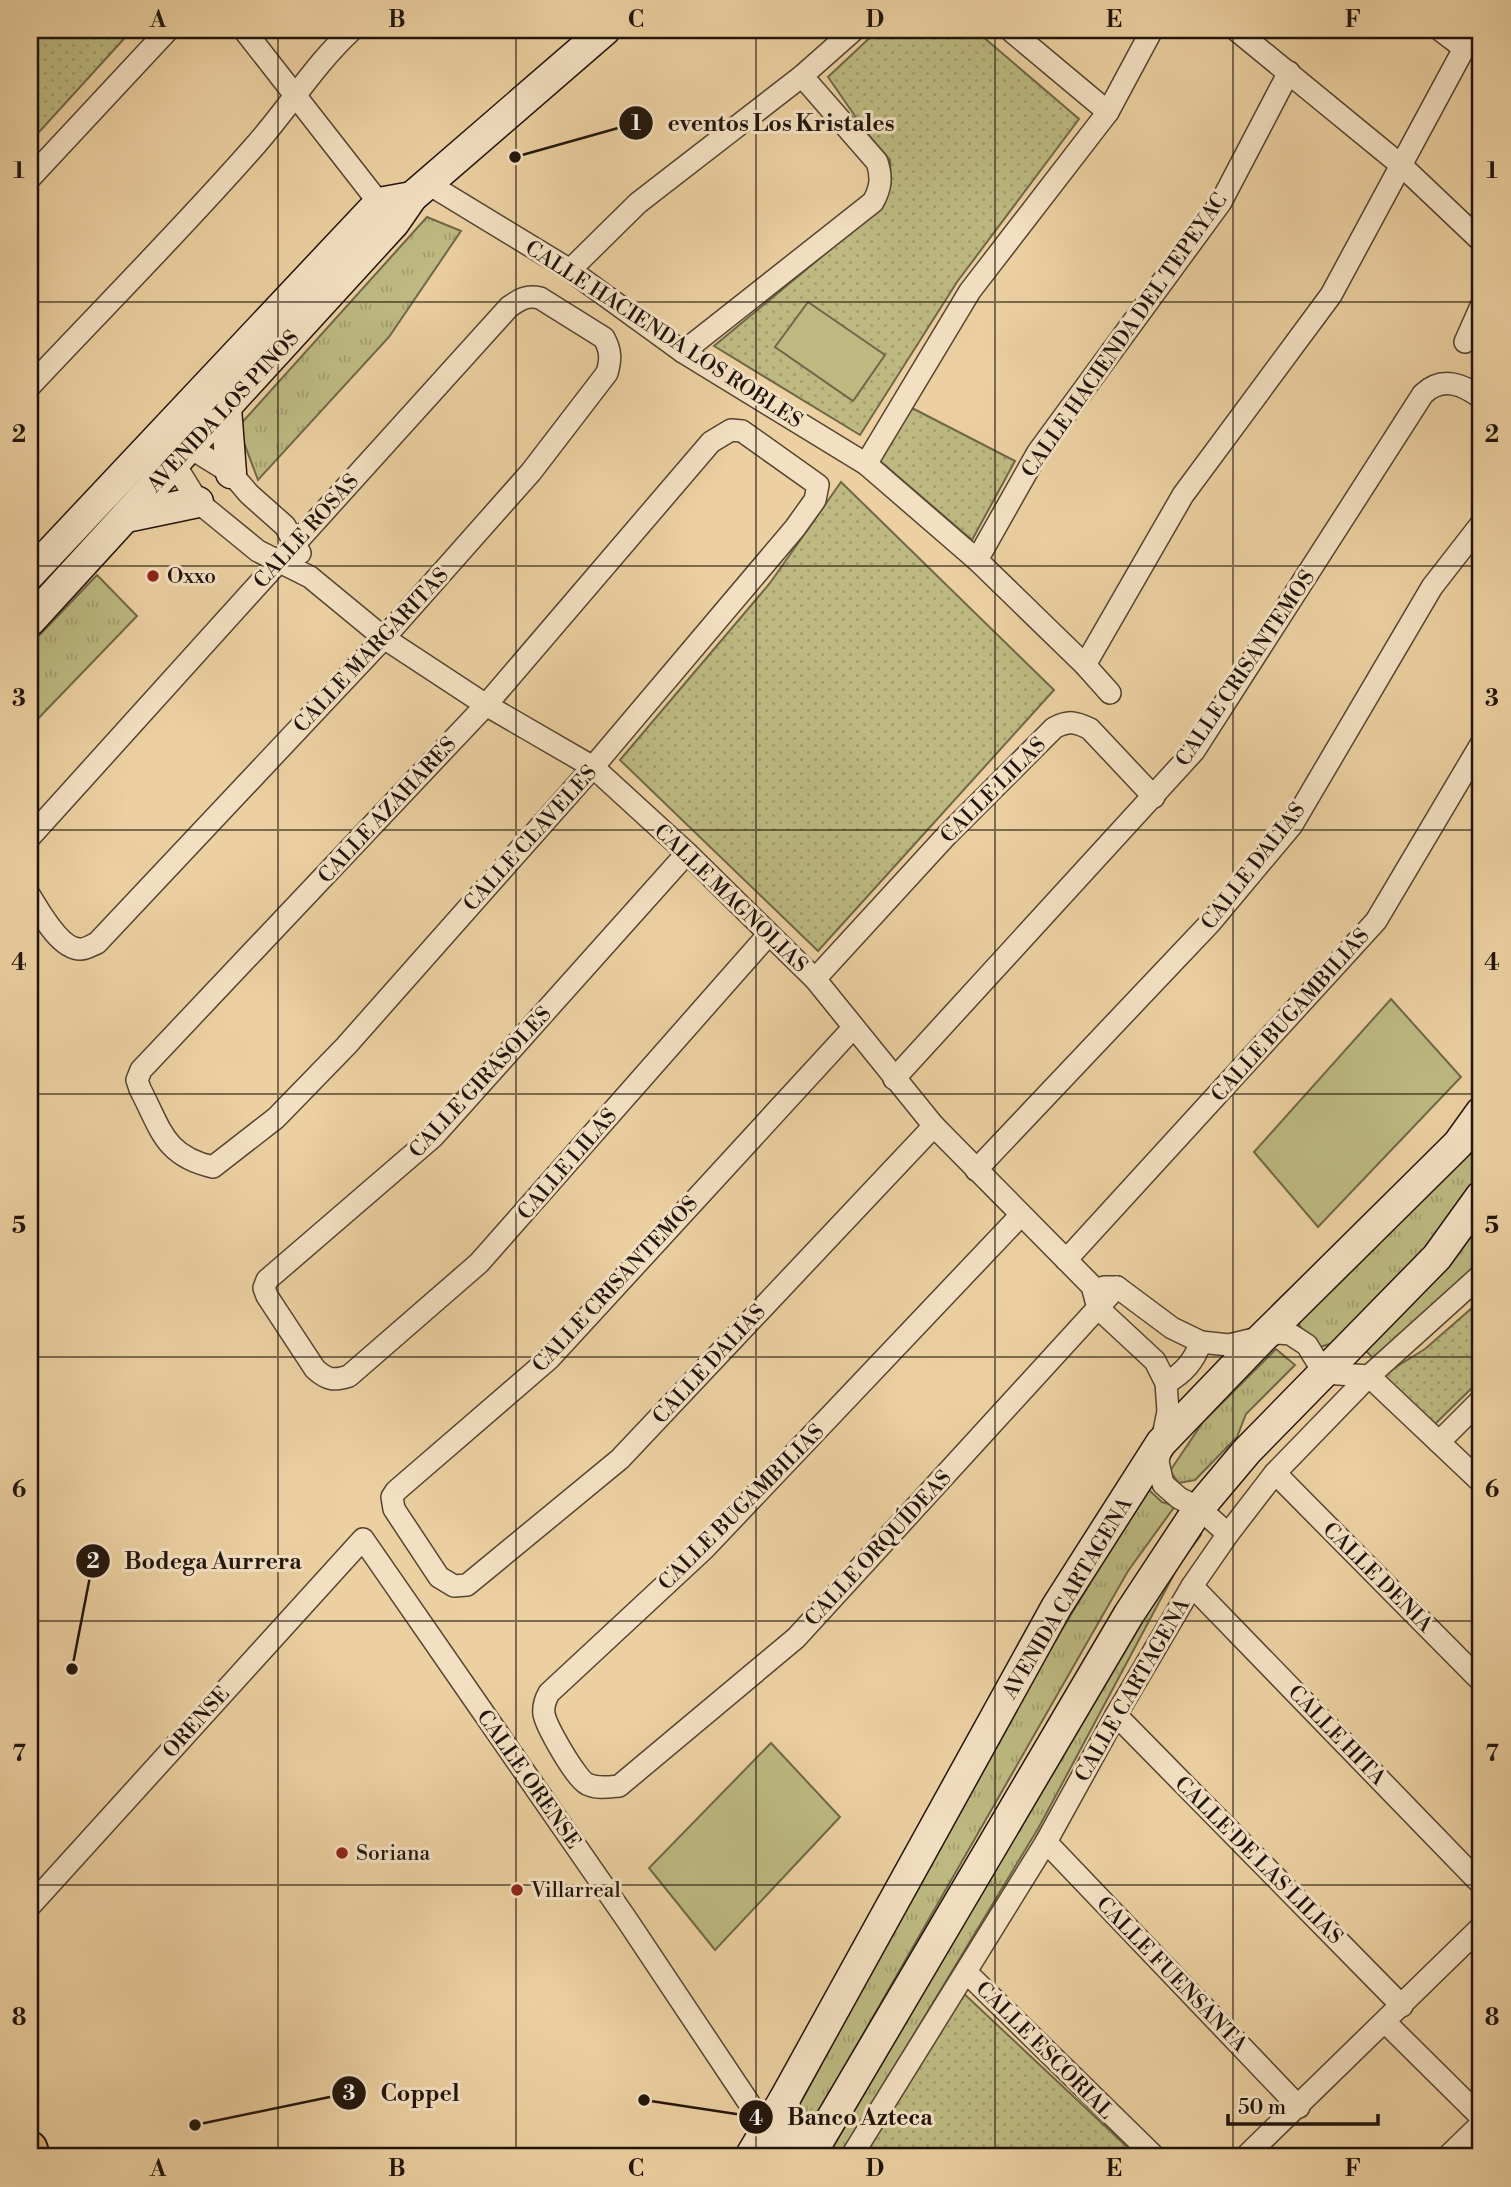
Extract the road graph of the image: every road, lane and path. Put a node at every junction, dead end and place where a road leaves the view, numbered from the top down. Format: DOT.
graph roads {
  1 [pos="168,30"];
  2 [pos="244,30"];
  3 [pos="352,30"];
  4 [pos="605,30"];
  5 [pos="855,30"];
  6 [pos="1010,30"];
  7 [pos="1152,30"];
  8 [pos="1236,30"];
  9 [pos="1440,30"];
  10 [pos="1474,30"];
  11 [pos="1465,49"];
  12 [pos="1289,72"];
  13 [pos="802,76"];
  14 [pos="296,94"];
  15 [pos="1108,112"];
  16 [pos="1402,166"];
  17 [pos="30,178"];
  18 [pos="420,190"];
  19 [pos="387,213"];
  20 [pos="1481,241"];
  21 [pos="570,270"];
  22 [pos="1481,306"];
  23 [pos="604,338"];
  24 [pos="1465,342"];
  25 [pos="683,352"];
  26 [pos="30,386"];
  27 [pos="1474,392"];
  28 [pos="226,408"];
  29 [pos="171,445"];
  30 [pos="866,464"];
  31 [pos="240,483"];
  32 [pos="818,485"];
  33 [pos="198,502"];
  34 [pos="126,517"];
  35 [pos="223,522"];
  36 [pos="1481,524"];
  37 [pos="296,542"];
  38 [pos="977,561"];
  39 [pos="278,562"];
  40 [pos="30,574"];
  41 [pos="310,577"];
  42 [pos="30,621"];
  43 [pos="384,638"];
  44 [pos="1085,664"];
  45 [pos="1110,693"];
  46 [pos="486,705"];
  47 [pos="1481,744"];
  48 [pos="593,767"];
  49 [pos="1154,797"];
  50 [pos="30,837"];
  51 [pos="687,853"];
  52 [pos="30,896"];
  53 [pos="768,935"];
  54 [pos="815,979"];
  55 [pos="853,1028"];
  56 [pos="894,1079"];
  57 [pos="1481,1112"];
  58 [pos="934,1126"];
  59 [pos="213,1167"];
  60 [pos="976,1170"];
  61 [pos="1481,1196"];
  62 [pos="1021,1215"];
  63 [pos="1066,1260"];
  64 [pos="1481,1275"];
  65 [pos="1092,1286"];
  66 [pos="1117,1287"];
  67 [pos="1098,1308"];
  68 [pos="1261,1339"];
  69 [pos="1201,1342"];
  70 [pos="1324,1373"];
  71 [pos="349,1376"];
  72 [pos="1369,1376"];
  73 [pos="1166,1383"];
  74 [pos="1481,1401"];
  75 [pos="1439,1442"];
  76 [pos="1161,1443"];
  77 [pos="1275,1473"];
  78 [pos="1481,1482"];
  79 [pos="1199,1507"];
  80 [pos="1228,1534"];
  81 [pos="363,1538"];
  82 [pos="467,1586"];
  83 [pos="1192,1586"];
  84 [pos="1481,1681"];
  85 [pos="1116,1715"];
  86 [pos="619,1786"];
  87 [pos="1046,1842"];
  88 [pos="1481,1884"];
  89 [pos="30,1906"];
  90 [pos="1481,1927"];
  91 [pos="966,1972"];
  92 [pos="1402,2006"];
  93 [pos="1385,2022"];
  94 [pos="784,2100"];
  95 [pos="1299,2107"];
  96 [pos="1481,2117"];
  97 [pos="1481,2124"];
  98 [pos="767,2130"];
  99 [pos="30,2148"];
  100 [pos="804,2154"];
  101 [pos="33,2157"];
  102 [pos="750,2157"];
  103 [pos="851,2157"];
  104 [pos="1155,2157"];
  105 [pos="1245,2157"];
  106 [pos="1447,2157"];
  1 -- 17 [label="street"];
  2 -- 14 [label="street"];
  3 -- 14 [label="street"];
  4 -- 18 [label="street, AVENIDA LOS PINOS"];
  5 -- 13 [label="street"];
  6 -- 15 [label="street"];
  7 -- 15 [label="street"];
  8 -- 12 [label="street"];
  9 -- 11 [label="street"];
  10 -- 11 [label="street"];
  11 -- 16 [label="street"];
  12 -- 16 [label="street"];
  12 -- 38 [label="street, CALLE HACIENDA DEL TEPEYAC"];
  13 -- 21 [label="street"];
  13 -- 25 [label="street"];
  14 -- 19 [label="street"];
  14 -- 26 [label="street"];
  15 -- 30 [label="street"];
  16 -- 20 [label="street"];
  16 -- 44 [label="street"];
  18 -- 19 [label="street, AVENIDA LOS PINOS"];
  18 -- 21 [label="street, CALLE HACIENDA LOS ROBLES"];
  19 -- 28 [label="street, AVENIDA LOS PINOS"];
  19 -- 29 [label="street, AVENIDA LOS PINOS"];
  21 -- 25 [label="street, CALLE HACIENDA LOS ROBLES"];
  22 -- 24 [label="street"];
  23 -- 37 [label="street, CALLE ROSAS"];
  23 -- 43 [label="street, CALLE MARGARITAS"];
  25 -- 30 [label="street, CALLE HACIENDA LOS ROBLES"];
  27 -- 49 [label="street, CALLE CRISANTEMOS"];
  28 -- 29 [label="street, AVENIDA LOS PINOS"];
  28 -- 31 [label="street"];
  29 -- 31 [label="street, CALLE MAGNOLIAS"];
  29 -- 33 [label="street, CALLE MAGNOLIAS"];
  29 -- 34 [label="street, AVENIDA LOS PINOS"];
  29 -- 40 [label="street, AVENIDA LOS PINOS"];
  30 -- 38 [label="street, CALLE HACIENDA LOS ROBLES"];
  31 -- 35 [label="street"];
  31 -- 37 [label="street, CALLE MAGNOLIAS"];
  32 -- 46 [label="street, CALLE AZAHARES"];
  32 -- 48 [label="street, CALLE CLAVELES"];
  33 -- 34 [label="street"];
  33 -- 35 [label="street, CALLE MAGNOLIAS"];
  34 -- 42 [label="street, AVENIDA LOS PINOS"];
  35 -- 39 [label="street, CALLE MAGNOLIAS"];
  36 -- 60 [label="street, CALLE DALIAS"];
  37 -- 39 [label="street, CALLE ROSAS"];
  37 -- 41 [label="street, CALLE MAGNOLIAS"];
  38 -- 44 [label="street, CALLE HACIENDA LOS ROBLES"];
  39 -- 41 [label="street, CALLE MAGNOLIAS"];
  39 -- 50 [label="street, CALLE ROSAS"];
  41 -- 43 [label="street, CALLE MAGNOLIAS"];
  43 -- 46 [label="street, CALLE MAGNOLIAS"];
  43 -- 52 [label="street, CALLE MARGARITAS"];
  44 -- 45 [label="street, CALLE HACIENDA LOS ROBLES"];
  46 -- 48 [label="street, CALLE MAGNOLIAS"];
  46 -- 59 [label="street, CALLE AZAHARES"];
  47 -- 63 [label="street, CALLE BUGAMBILIAS"];
  48 -- 51 [label="street, CALLE MAGNOLIAS"];
  48 -- 59 [label="street, CALLE CLAVELES"];
  49 -- 54 [label="street, CALLE LILAS"];
  49 -- 56 [label="street, CALLE CRISANTEMOS"];
  51 -- 53 [label="street, CALLE MAGNOLIAS"];
  51 -- 71 [label="street, CALLE GIRASOLES"];
  53 -- 54 [label="street, CALLE MAGNOLIAS"];
  53 -- 71 [label="street, CALLE LILAS"];
  54 -- 55 [label="street, CALLE MAGNOLIAS"];
  55 -- 56 [label="street, CALLE MAGNOLIAS"];
  55 -- 82 [label="street, CALLE CRISANTEMOS"];
  56 -- 58 [label="street, CALLE MAGNOLIAS"];
  57 -- 68 [label="street, AVENIDA CARTAGENA"];
  58 -- 60 [label="street, CALLE MAGNOLIAS"];
  58 -- 82 [label="street, CALLE DALIAS"];
  60 -- 62 [label="street, CALLE MAGNOLIAS"];
  61 -- 70 [label="street"];
  62 -- 63 [label="street, CALLE MAGNOLIAS"];
  62 -- 86 [label="street, CALLE BUGAMBILIAS"];
  63 -- 65 [label="street, CALLE MAGNOLIAS"];
  64 -- 72 [label="street, CALLE CARTAGENA"];
  65 -- 66 [label="street"];
  65 -- 67 [label="street, CALLE MAGNOLIAS"];
  66 -- 67 [label="street, CALLE ORQUÍDEAS"];
  66 -- 69 [label="street"];
  67 -- 73 [label="street"];
  67 -- 86 [label="street, CALLE ORQUÍDEAS"];
  68 -- 69 [label="street"];
  68 -- 70 [label="street"];
  68 -- 76 [label="street, AVENIDA CARTAGENA"];
  69 -- 73 [label="street"];
  70 -- 72 [label="street"];
  70 -- 79 [label="street"];
  72 -- 75 [label="street"];
  72 -- 77 [label="street, CALLE CARTAGENA"];
  73 -- 76 [label="street"];
  74 -- 75 [label="street"];
  75 -- 78 [label="street"];
  76 -- 79 [label="street"];
  76 -- 94 [label="street, AVENIDA CARTAGENA"];
  77 -- 80 [label="street, CALLE CARTAGENA"];
  77 -- 84 [label="street, CALLE DENIA"];
  79 -- 80 [label="street"];
  79 -- 100 [label="street"];
  80 -- 83 [label="street, CALLE CARTAGENA"];
  81 -- 89 [label="street, ORENSE"];
  81 -- 98 [label="street, CALLE ORENSE"];
  83 -- 85 [label="street, CALLE CARTAGENA"];
  83 -- 88 [label="street, CALLE HITA"];
  85 -- 87 [label="street, CALLE CARTAGENA"];
  85 -- 92 [label="street, CALLE DE LAS LILIAS"];
  87 -- 91 [label="street, CALLE CARTAGENA"];
  87 -- 95 [label="street, CALLE FUENSANTA"];
  90 -- 92 [label="street"];
  91 -- 103 [label="street, CALLE CARTAGENA"];
  91 -- 104 [label="street, CALLE ESCORIAL"];
  92 -- 93 [label="street"];
  93 -- 95 [label="street"];
  93 -- 96 [label="street"];
  94 -- 98 [label="street, AVENIDA CARTAGENA"];
  94 -- 100 [label="street"];
  95 -- 105 [label="street"];
  97 -- 106 [label="street"];
  98 -- 100 [label="street, CALLE ORENSE"];
  98 -- 102 [label="street, AVENIDA CARTAGENA"];
  99 -- 101 [label="main road"];
}
